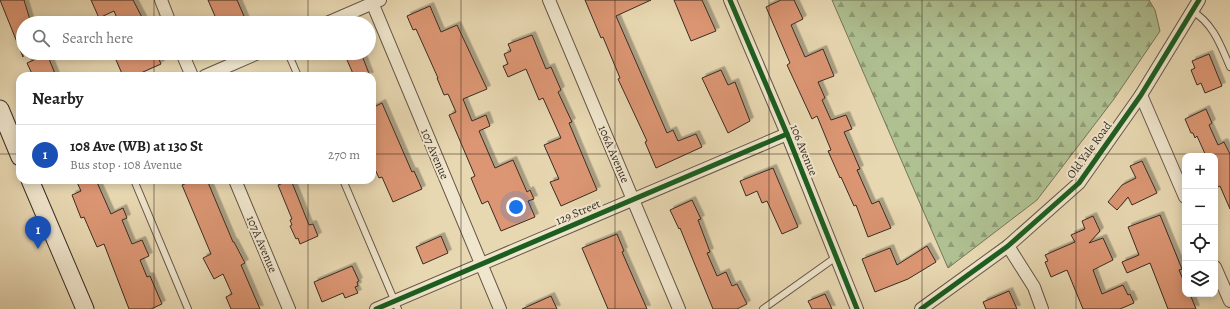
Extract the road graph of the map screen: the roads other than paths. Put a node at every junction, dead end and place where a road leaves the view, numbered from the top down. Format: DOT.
graph roads {
  1 [pos="161,0"];
  2 [pos="549,0"];
  3 [pos="730,0"];
  4 [pos="1199,0"];
  5 [pos="374,1"];
  6 [pos="1192,11"];
  7 [pos="167,16"];
  8 [pos="342,16"];
  9 [pos="185,60"];
  10 [pos="242,60"];
  11 [pos="291,60"];
  12 [pos="1230,67"];
  13 [pos="190,72"];
  14 [pos="214,72"];
  15 [pos="296,72"];
  16 [pos="1141,95"];
  17 [pos="1,112"];
  18 [pos="787,134"];
  19 [pos="16,148"];
  20 [pos="32,184"];
  21 [pos="136,184"];
  22 [pos="238,184"];
  23 [pos="345,184"];
  24 [pos="1182,190"];
  25 [pos="634,200"];
  26 [pos="1008,246"];
  27 [pos="836,257"];
  28 [pos="482,264"];
  29 [pos="1218,273"];
  30 [pos="1230,301"];
  31 [pos="396,305"];
  32 [pos="85,309"];
  33 [pos="188,309"];
  34 [pos="289,309"];
  35 [pos="376,309"];
  36 [pos="500,309"];
  37 [pos="679,309"];
  38 [pos="763,309"];
  39 [pos="857,309"];
  40 [pos="921,309"];
  41 [pos="1042,309"];
  1 -- 7 [label="street"];
  2 -- 25 [label="street, 106A Avenue"];
  3 -- 18 [label="street, 106 Avenue"];
  4 -- 6 [label="street, Old Yale Road"];
  5 -- 8 [label="street"];
  5 -- 28 [label="street, 107 Avenue"];
  6 -- 12 [label="lane"];
  6 -- 16 [label="street, Old Yale Road"];
  9 -- 13 [label="street"];
  10 -- 14 [label="street"];
  11 -- 15 [label="lane"];
  16 -- 24 [label="street"];
  16 -- 26 [label="street, Old Yale Road"];
  17 -- 19 [label="main road"];
  18 -- 25 [label="street, 129 Street"];
  18 -- 27 [label="street, 106 Avenue"];
  20 -- 32 [label="main road"];
  21 -- 33 [label="lane"];
  22 -- 34 [label="street, 107A Avenue"];
  23 -- 31 [label="lane"];
  25 -- 28 [label="street, 129 Street"];
  25 -- 37 [label="street, 106A Avenue"];
  26 -- 40 [label="street, Old Yale Road"];
  26 -- 41 [label="street"];
  27 -- 38 [label="lane"];
  27 -- 39 [label="street, 106 Avenue"];
  28 -- 31 [label="street, 129 Street"];
  28 -- 36 [label="street, 107 Avenue"];
  29 -- 30 [label="street"];
  31 -- 35 [label="street, 129 Street"];
}
